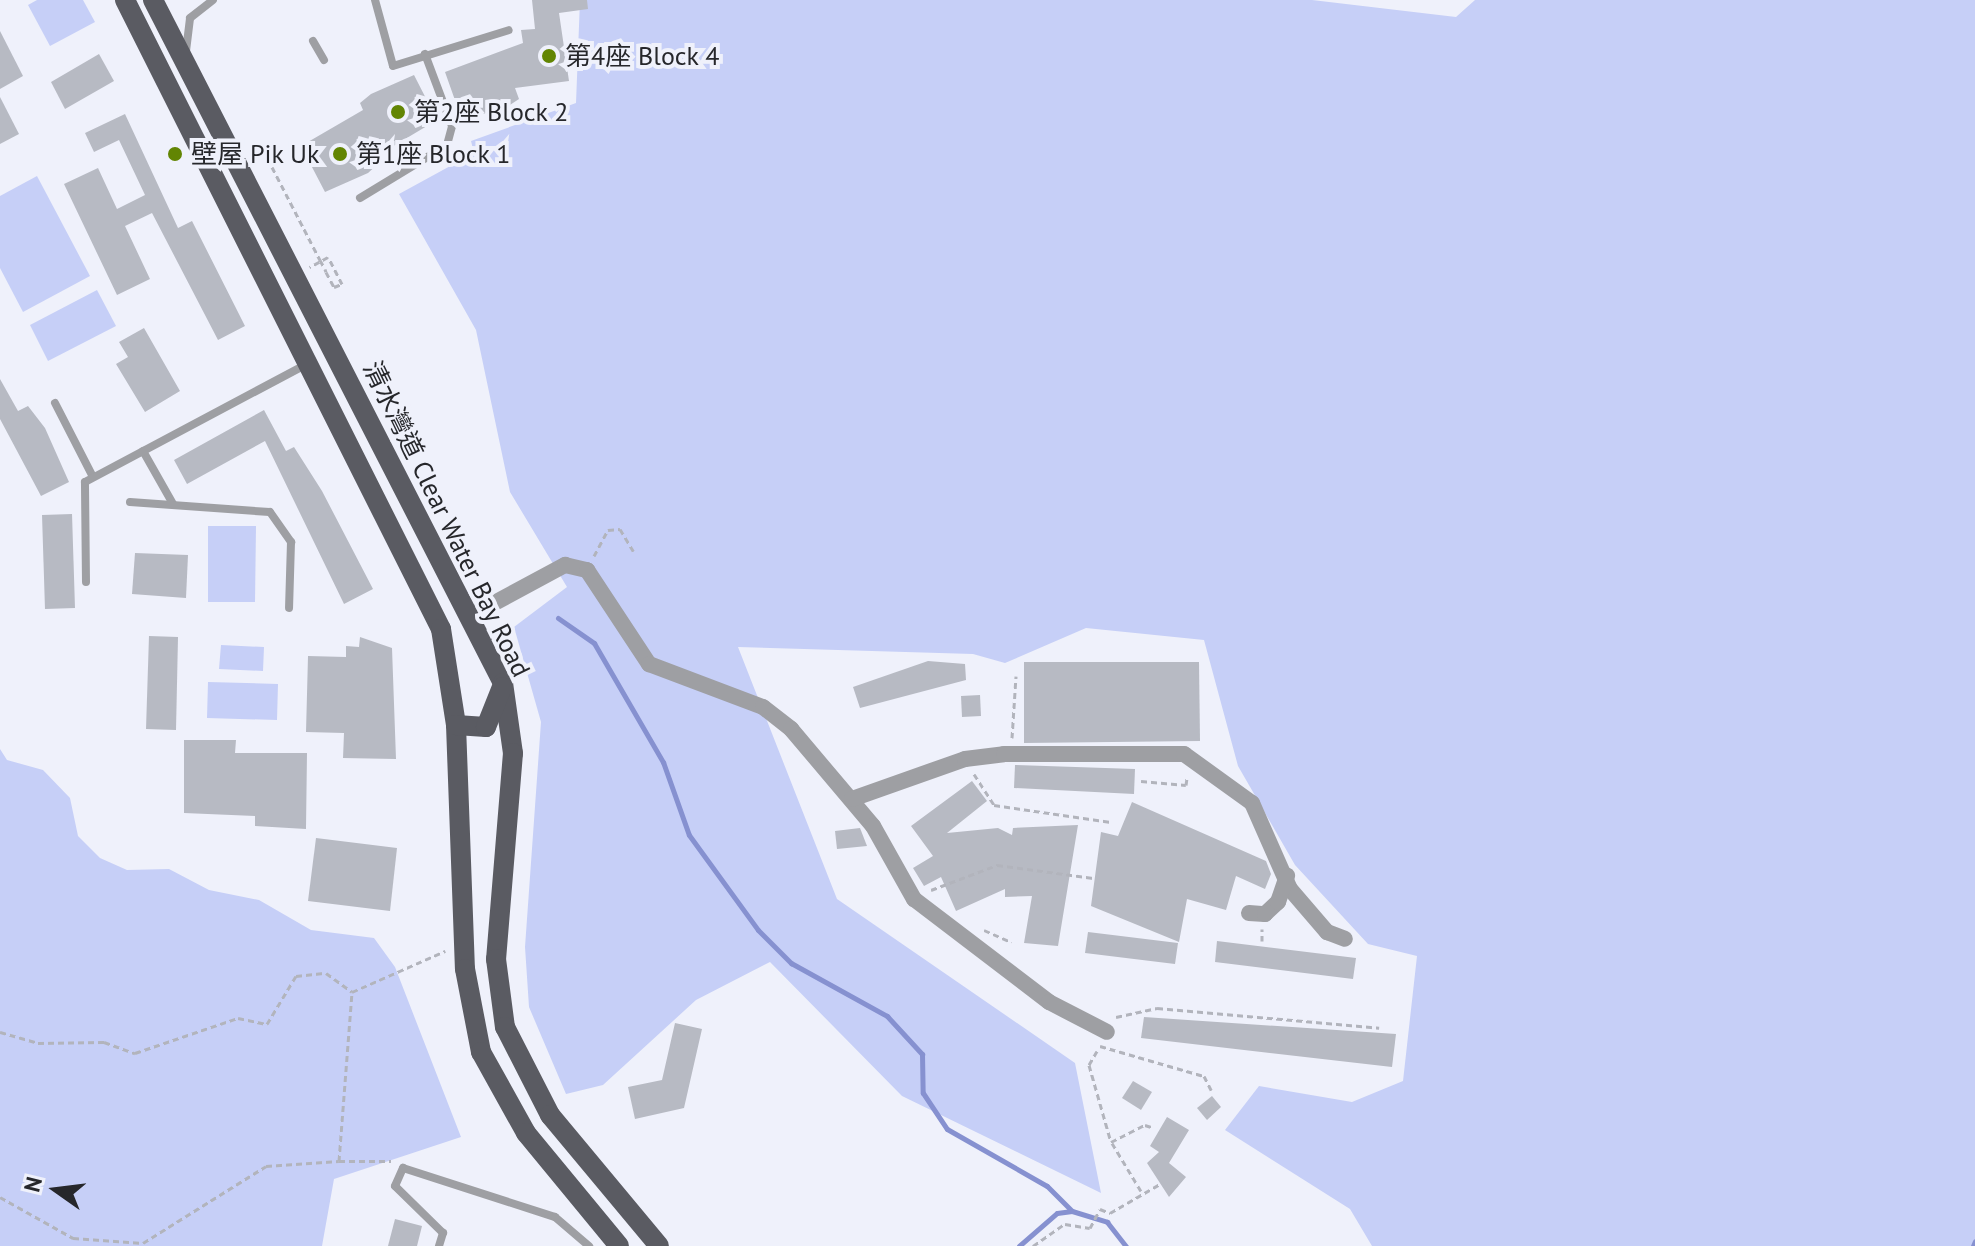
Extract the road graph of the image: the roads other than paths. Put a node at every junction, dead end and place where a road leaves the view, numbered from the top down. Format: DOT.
graph roads {
  1 [pos="125,0"];
  2 [pos="153,0"];
  3 [pos="213,0"];
  4 [pos="375,0"];
  5 [pos="509,30"];
  6 [pos="313,41"];
  7 [pos="425,54"];
  8 [pos="324,60"];
  9 [pos="188,69"];
  10 [pos="360,198"];
  11 [pos="309,362"];
  12 [pos="55,403"];
  13 [pos="143,451"];
  14 [pos="93,477"];
  15 [pos="130,502"];
  16 [pos="173,504"];
  17 [pos="86,582"];
  18 [pos="289,608"];
  19 [pos="472,615"];
  20 [pos="503,683"];
  21 [pos="456,725"];
  22 [pos="852,799"];
  23 [pos="1288,874"];
  24 [pos="1249,913"];
  25 [pos="1345,939"];
  26 [pos="1103,1030"];
  27 [pos="439,1246"];
  28 [pos="589,1246"];
  29 [pos="619,1246"];
  30 [pos="659,1246"];
  1 -- 11 [label="main road, 清水灣道 Clear Water Bay Road"];
  2 -- 9 [label="main road, 清水灣道 Clear Water Bay Road"];
  3 -- 9 [label="lane"];
  4 -- 7 [label="lane"];
  5 -- 7 [label="lane"];
  6 -- 8 [label="lane"];
  7 -- 10 [label="lane"];
  9 -- 19 [label="main road, 清水灣道 Clear Water Bay Road"];
  11 -- 13 [label="lane"];
  11 -- 21 [label="main road, 清水灣道 Clear Water Bay Road"];
  12 -- 14 [label="lane"];
  13 -- 14 [label="lane"];
  13 -- 16 [label="lane"];
  14 -- 17 [label="lane"];
  15 -- 16 [label="lane"];
  16 -- 18 [label="lane"];
  19 -- 20 [label="main road, 清水灣道 Clear Water Bay Road"];
  19 -- 22 [label="street"];
  20 -- 21 [label="main road"];
  20 -- 30 [label="main road, 清水灣道 Clear Water Bay Road"];
  21 -- 29 [label="main road, 清水灣道 Clear Water Bay Road"];
  22 -- 23 [label="street"];
  22 -- 26 [label="street"];
  23 -- 24 [label="street"];
  23 -- 25 [label="street"];
  27 -- 28 [label="lane"];
}
